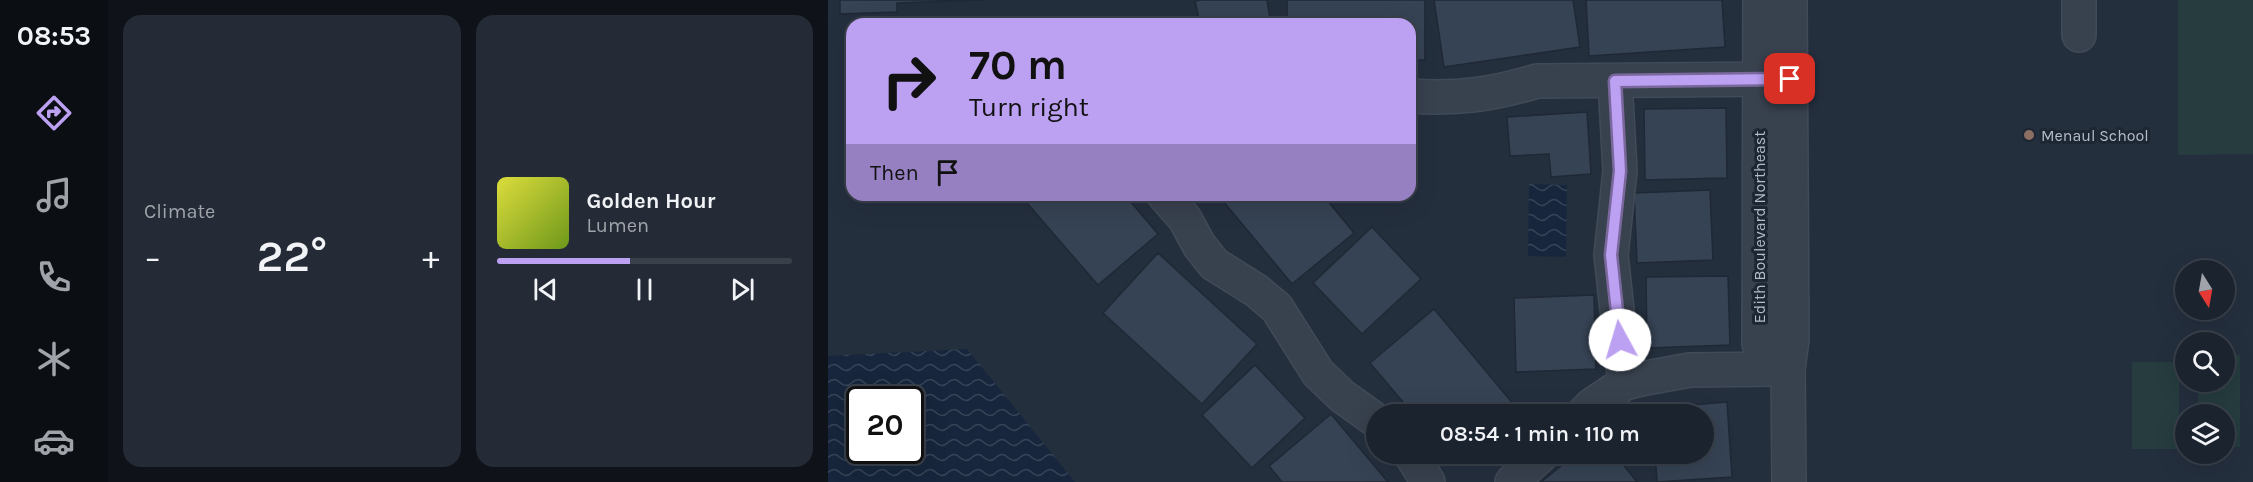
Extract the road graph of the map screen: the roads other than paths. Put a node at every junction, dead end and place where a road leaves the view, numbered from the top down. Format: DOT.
graph roads {
  1 [pos="1760,0"];
  2 [pos="1790,0"];
  3 [pos="2079,0"];
  4 [pos="2079,35"];
  5 [pos="1774,80"];
  6 [pos="1615,81"];
  7 [pos="1416,96"];
  8 [pos="1169,201"];
  9 [pos="1788,369"];
  10 [pos="1625,383"];
  11 [pos="1594,404"];
  12 [pos="1366,414"];
  13 [pos="1417,464"];
  14 [pos="1531,464"];
  15 [pos="1428,482"];
  16 [pos="1512,482"];
  17 [pos="1789,482"];
  1 -- 5 [label="street, Edith Boulevard Northeast"];
  2 -- 5 [label="street, Edith Boulevard Northeast"];
  3 -- 4 [label="street"];
  5 -- 6 [label="street"];
  5 -- 9 [label="street, Edith Boulevard Northeast"];
  6 -- 7 [label="street"];
  6 -- 10 [label="street"];
  8 -- 12 [label="street"];
  9 -- 10 [label="street"];
  9 -- 17 [label="street"];
  10 -- 11 [label="street"];
  13 -- 15 [label="street"];
  14 -- 16 [label="street"];
}
